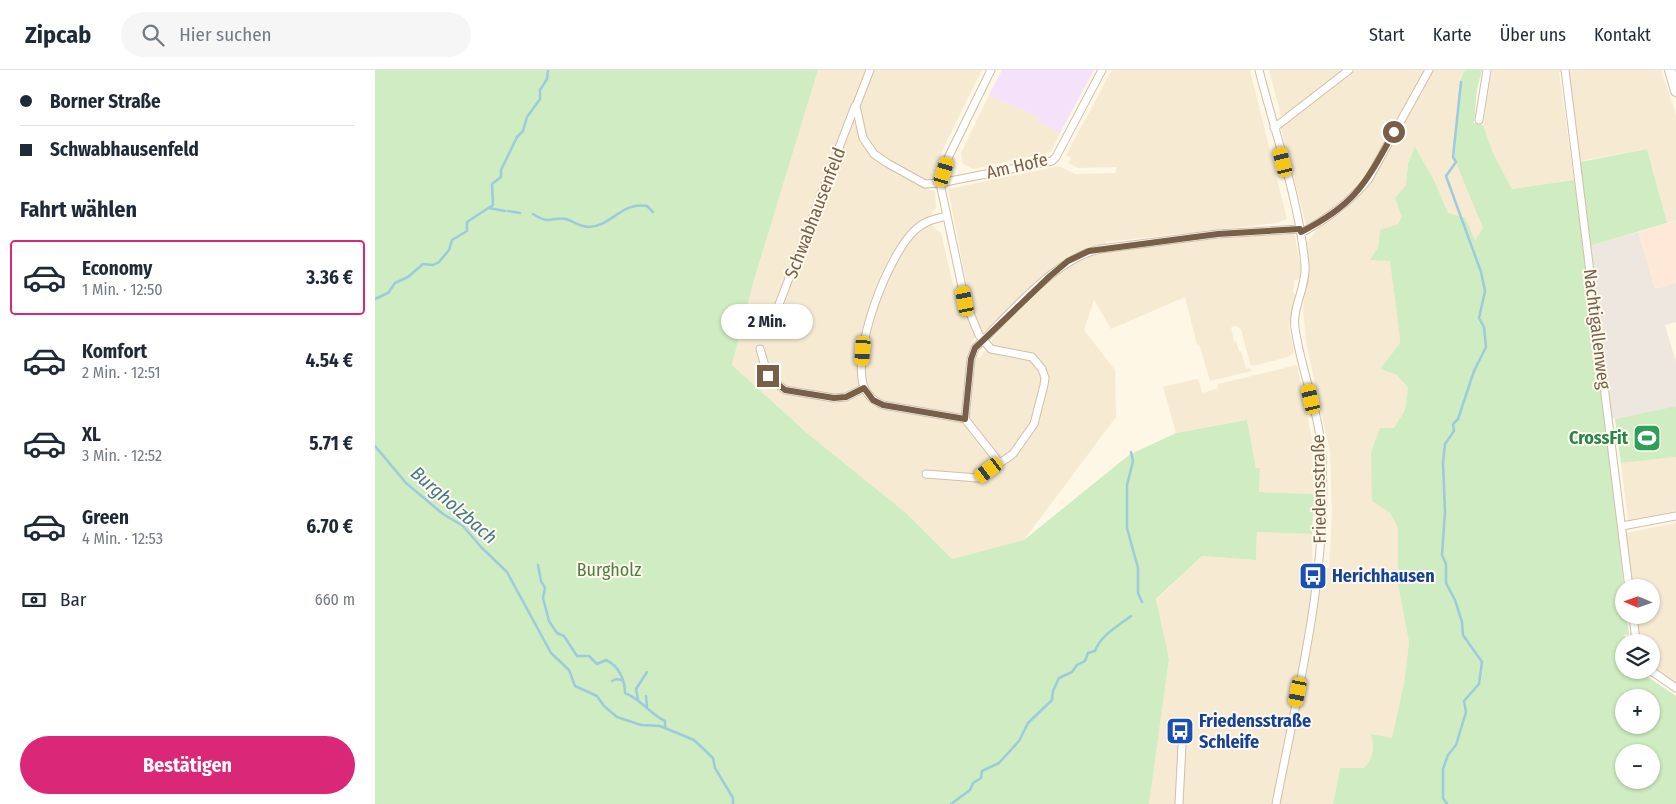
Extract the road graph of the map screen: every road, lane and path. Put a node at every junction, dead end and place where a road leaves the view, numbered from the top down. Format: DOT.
graph roads {
  1 [pos="870,70"];
  2 [pos="991,70"];
  3 [pos="1102,70"];
  4 [pos="1259,70"];
  5 [pos="1349,70"];
  6 [pos="1429,70"];
  7 [pos="1487,70"];
  8 [pos="1565,70"];
  9 [pos="1670,70"];
  10 [pos="1676,91"];
  11 [pos="856,106"];
  12 [pos="1479,120"];
  13 [pos="1274,128"];
  14 [pos="940,183"];
  15 [pos="946,216"];
  16 [pos="1300,231"];
  17 [pos="773,320"];
  18 [pos="982,341"];
  19 [pos="760,349"];
  20 [pos="864,388"];
  21 [pos="965,419"];
  22 [pos="999,462"];
  23 [pos="926,474"];
  24 [pos="1676,516"];
  25 [pos="1622,526"];
  26 [pos="1628,579"];
  27 [pos="1660,677"];
  28 [pos="1676,688"];
  29 [pos="1183,725"];
  30 [pos="1179,804"];
  31 [pos="1276,804"];
  1 -- 11 [label="street, Schwabhausenfeld"];
  2 -- 14 [label="street"];
  3 -- 14 [label="street, Am Hofe"];
  4 -- 13 [label="street"];
  5 -- 13 [label="street"];
  6 -- 16 [label="street"];
  7 -- 12 [label="street"];
  8 -- 25 [label="street, Nachtigallenweg"];
  9 -- 10 [label="main road"];
  11 -- 14 [label="street, Schwabhausenfeld"];
  11 -- 17 [label="street, Schwabhausenfeld"];
  13 -- 16 [label="street"];
  14 -- 15 [label="street"];
  15 -- 18 [label="street"];
  15 -- 20 [label="street"];
  16 -- 18 [label="street"];
  16 -- 31 [label="street, Friedensstraße"];
  18 -- 21 [label="street"];
  18 -- 22 [label="street"];
  19 -- 20 [label="street"];
  20 -- 21 [label="street"];
  21 -- 22 [label="street"];
  22 -- 23 [label="street"];
  24 -- 25 [label="street"];
  25 -- 26 [label="street, Nachtigallenweg"];
  27 -- 28 [label="street"];
  29 -- 30 [label="street"];
}
